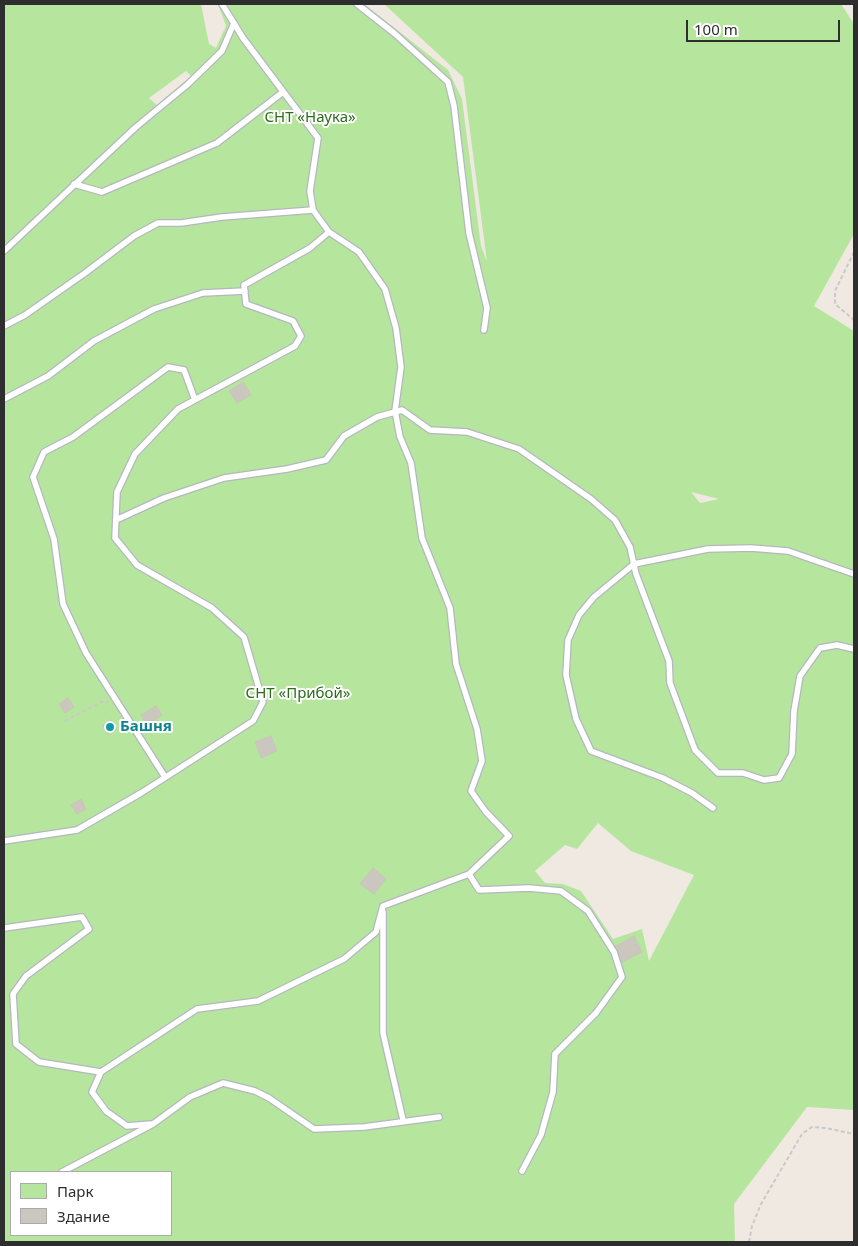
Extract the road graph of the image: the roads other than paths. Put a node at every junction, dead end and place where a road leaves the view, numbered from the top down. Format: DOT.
graph roads {
  1 [pos="222,4"];
  2 [pos="357,4"];
  3 [pos="234,23"];
  4 [pos="283,92"];
  5 [pos="74,184"];
  6 [pos="314,210"];
  7 [pos="329,232"];
  8 [pos="4,251"];
  9 [pos="245,291"];
  10 [pos="4,326"];
  11 [pos="484,330"];
  12 [pos="4,399"];
  13 [pos="195,400"];
  14 [pos="395,411"];
  15 [pos="116,520"];
  16 [pos="634,564"];
  17 [pos="854,574"];
  18 [pos="854,649"];
  19 [pos="165,777"];
  20 [pos="713,808"];
  21 [pos="4,841"];
  22 [pos="469,874"];
  23 [pos="383,906"];
  24 [pos="4,928"];
  25 [pos="101,1072"];
  26 [pos="439,1117"];
  27 [pos="403,1120"];
  28 [pos="153,1124"];
  29 [pos="64,1171"];
  30 [pos="522,1171"];
  1 -- 3 [label="lane"];
  2 -- 11 [label="lane"];
  3 -- 4 [label="lane"];
  3 -- 5 [label="lane"];
  4 -- 5 [label="lane"];
  4 -- 6 [label="lane"];
  5 -- 8 [label="lane"];
  6 -- 7 [label="lane"];
  6 -- 10 [label="lane"];
  7 -- 9 [label="lane"];
  7 -- 14 [label="lane"];
  9 -- 12 [label="lane"];
  9 -- 13 [label="lane"];
  13 -- 15 [label="lane"];
  13 -- 19 [label="lane"];
  14 -- 15 [label="lane"];
  14 -- 16 [label="lane"];
  14 -- 22 [label="lane"];
  15 -- 19 [label="lane"];
  16 -- 17 [label="lane"];
  16 -- 18 [label="lane"];
  16 -- 20 [label="lane"];
  19 -- 21 [label="lane"];
  22 -- 23 [label="lane"];
  22 -- 30 [label="lane"];
  23 -- 25 [label="lane"];
  23 -- 27 [label="lane"];
  24 -- 25 [label="lane"];
  25 -- 28 [label="lane"];
  26 -- 27 [label="lane"];
  27 -- 28 [label="lane"];
  28 -- 29 [label="lane"];
}
